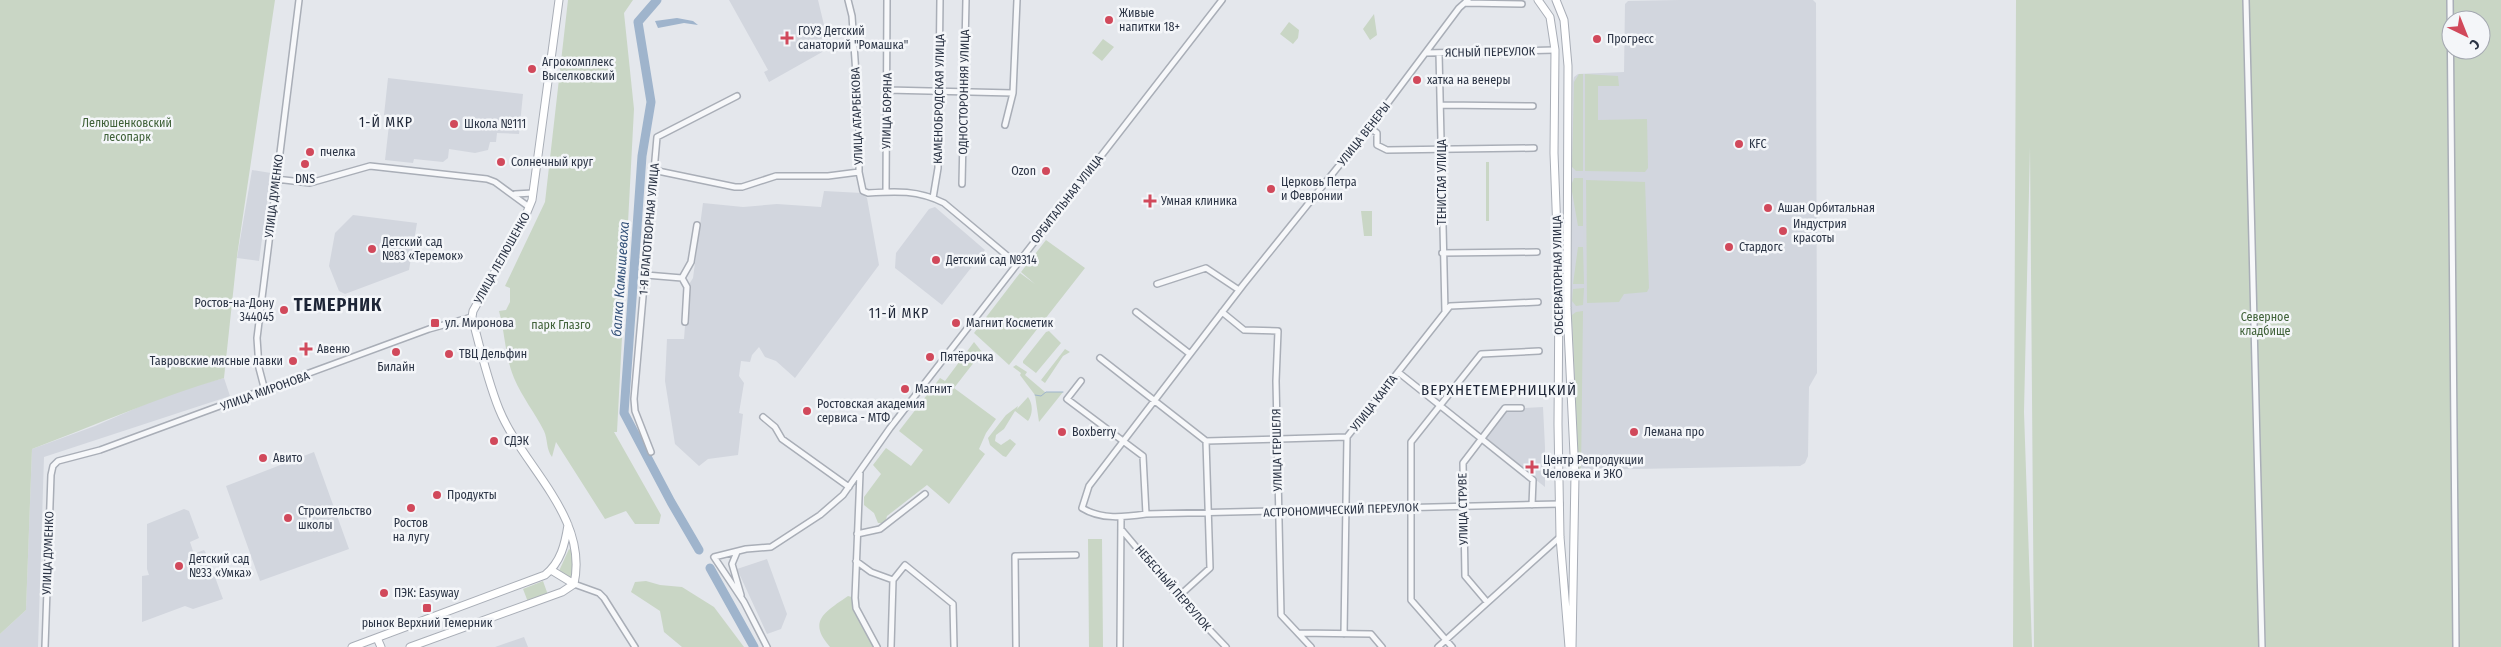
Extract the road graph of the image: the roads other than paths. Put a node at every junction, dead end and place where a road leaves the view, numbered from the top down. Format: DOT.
graph roads {
  1 [pos="299,0"];
  2 [pos="559,0"];
  3 [pos="848,0"];
  4 [pos="887,0"];
  5 [pos="940,0"];
  6 [pos="966,0"];
  7 [pos="1017,0"];
  8 [pos="1222,0"];
  9 [pos="1538,0"];
  10 [pos="1556,0"];
  11 [pos="2246,0"];
  12 [pos="2450,0"];
  13 [pos="1466,2"];
  14 [pos="1522,4"];
  15 [pos="1555,50"];
  16 [pos="1426,52"];
  17 [pos="1439,52"];
  18 [pos="887,90"];
  19 [pos="938,92"];
  20 [pos="963,93"];
  21 [pos="1013,93"];
  22 [pos="737,96"];
  23 [pos="1442,106"];
  24 [pos="1533,106"];
  25 [pos="1005,125"];
  26 [pos="1555,125"];
  27 [pos="1369,127"];
  28 [pos="1567,134"];
  29 [pos="1534,148"];
  30 [pos="1441,150"];
  31 [pos="653,170"];
  32 [pos="859,172"];
  33 [pos="276,178"];
  34 [pos="962,184"];
  35 [pos="886,192"];
  36 [pos="533,193"];
  37 [pos="514,194"];
  38 [pos="933,198"];
  39 [pos="529,207"];
  40 [pos="697,225"];
  41 [pos="1537,252"];
  42 [pos="1442,254"];
  43 [pos="1017,264"];
  44 [pos="646,275"];
  45 [pos="682,278"];
  46 [pos="1157,284"];
  47 [pos="1239,290"];
  48 [pos="1538,302"];
  49 [pos="1136,312"];
  50 [pos="1222,312"];
  51 [pos="1445,312"];
  52 [pos="472,317"];
  53 [pos="685,322"];
  54 [pos="1539,350"];
  55 [pos="1190,354"];
  56 [pos="1100,358"];
  57 [pos="1398,372"];
  58 [pos="1081,381"];
  59 [pos="265,391"];
  60 [pos="1155,400"];
  61 [pos="1440,405"];
  62 [pos="1521,408"];
  63 [pos="763,417"];
  64 [pos="1573,423"];
  65 [pos="1558,424"];
  66 [pos="1347,437"];
  67 [pos="1482,438"];
  68 [pos="1277,439"];
  69 [pos="1124,440"];
  70 [pos="1206,441"];
  71 [pos="651,452"];
  72 [pos="58,461"];
  73 [pos="860,472"];
  74 [pos="1089,486"];
  75 [pos="849,487"];
  76 [pos="925,494"];
  77 [pos="1532,504"];
  78 [pos="1560,504"];
  79 [pos="1463,506"];
  80 [pos="1411,508"];
  81 [pos="1346,509"];
  82 [pos="1279,511"];
  83 [pos="1146,514"];
  84 [pos="1208,514"];
  85 [pos="1121,518"];
  86 [pos="568,525"];
  87 [pos="1121,529"];
  88 [pos="857,534"];
  89 [pos="1560,537"];
  90 [pos="737,552"];
  91 [pos="1076,555"];
  92 [pos="1561,556"];
  93 [pos="1575,556"];
  94 [pos="856,561"];
  95 [pos="551,570"];
  96 [pos="893,580"];
  97 [pos="574,584"];
  98 [pos="1178,597"];
  99 [pos="744,602"];
  100 [pos="1487,602"];
  101 [pos="1298,633"];
  102 [pos="1344,634"];
  103 [pos="376,638"];
  104 [pos="1445,640"];
  105 [pos="45,647"];
  106 [pos="352,647"];
  107 [pos="381,647"];
  108 [pos="410,647"];
  109 [pos="635,647"];
  110 [pos="767,647"];
  111 [pos="876,647"];
  112 [pos="891,647"];
  113 [pos="954,647"];
  114 [pos="1016,647"];
  115 [pos="1120,647"];
  116 [pos="1226,647"];
  117 [pos="1310,647"];
  118 [pos="1382,647"];
  119 [pos="1438,647"];
  120 [pos="1452,647"];
  121 [pos="1570,647"];
  122 [pos="2262,647"];
  123 [pos="2456,647"];
  1 -- 33 [label="street, УЛИЦА ДУМЕНКО"];
  2 -- 36 [label="main road, УЛИЦА ЛЕЛЮШЕНКО"];
  3 -- 32 [label="street, УЛИЦА АТАРБЕКОВА"];
  4 -- 18 [label="street, УЛИЦА БОРЯНА"];
  5 -- 19 [label="street, КАМЕНОБРОДСКАЯ УЛИЦА"];
  6 -- 20 [label="street, ОДНОСТОРОННЯЯ УЛИЦА"];
  7 -- 21 [label="street"];
  8 -- 43 [label="street, ОРБИТАЛЬНАЯ УЛИЦА"];
  9 -- 15 [label="main road, ОБСЕРВАТОРНАЯ УЛИЦА"];
  10 -- 28 [label="main road, ОБСЕРВАТОРНАЯ УЛИЦА"];
  11 -- 122 [label="street"];
  12 -- 123 [label="street"];
  13 -- 14 [label="street"];
  13 -- 16 [label="street, УЛИЦА ВЕНЕРЫ"];
  15 -- 17 [label="street, ЯСНЫЙ ПЕРЕУЛОК"];
  15 -- 26 [label="main road, ОБСЕРВАТОРНАЯ УЛИЦА"];
  16 -- 17 [label="street, ЯСНЫЙ ПЕРЕУЛОК"];
  16 -- 27 [label="street, УЛИЦА ВЕНЕРЫ"];
  17 -- 23 [label="street, ТЕНИСТАЯ УЛИЦА"];
  18 -- 19 [label="street"];
  18 -- 35 [label="street, УЛИЦА БОРЯНА"];
  19 -- 20 [label="street"];
  19 -- 38 [label="street, КАМЕНОБРОДСКАЯ УЛИЦА"];
  20 -- 21 [label="street"];
  20 -- 34 [label="street, ОДНОСТОРОННЯЯ УЛИЦА"];
  21 -- 25 [label="street"];
  22 -- 31 [label="street, 1-Я БЛАГОТВОРНАЯ УЛИЦА"];
  23 -- 24 [label="street"];
  23 -- 30 [label="street, ТЕНИСТАЯ УЛИЦА"];
  26 -- 28 [label="main road"];
  26 -- 65 [label="main road, ОБСЕРВАТОРНАЯ УЛИЦА"];
  27 -- 30 [label="street"];
  27 -- 47 [label="street, УЛИЦА ВЕНЕРЫ"];
  28 -- 64 [label="main road, ОБСЕРВАТОРНАЯ УЛИЦА"];
  29 -- 30 [label="street"];
  30 -- 42 [label="street, ТЕНИСТАЯ УЛИЦА"];
  31 -- 32 [label="street, УЛИЦА АТАРБЕКОВА"];
  31 -- 44 [label="street, 1-Я БЛАГОТВОРНАЯ УЛИЦА"];
  32 -- 35 [label="street, УЛИЦА АТАРБЕКОВА"];
  33 -- 37 [label="street"];
  33 -- 59 [label="street, УЛИЦА ДУМЕНКО"];
  35 -- 38 [label="street"];
  36 -- 37 [label="street"];
  36 -- 39 [label="main road, УЛИЦА ЛЕЛЮШЕНКО"];
  37 -- 39 [label="street"];
  38 -- 43 [label="street"];
  39 -- 52 [label="main road, УЛИЦА ЛЕЛЮШЕНКО"];
  40 -- 45 [label="street"];
  41 -- 42 [label="street"];
  42 -- 51 [label="street, ТЕНИСТАЯ УЛИЦА"];
  43 -- 73 [label="street, ОРБИТАЛЬНАЯ УЛИЦА"];
  44 -- 45 [label="street"];
  44 -- 71 [label="street, 1-Я БЛАГОТВОРНАЯ УЛИЦА"];
  45 -- 53 [label="street"];
  46 -- 47 [label="street"];
  47 -- 50 [label="street, УЛИЦА ВЕНЕРЫ"];
  48 -- 51 [label="street"];
  49 -- 55 [label="street"];
  50 -- 55 [label="street, УЛИЦА ВЕНЕРЫ"];
  50 -- 68 [label="street, УЛИЦА ГЕРШЕЛЯ"];
  51 -- 57 [label="street, УЛИЦА КАНТА"];
  52 -- 59 [label="street, УЛИЦА МИРОНОВА"];
  52 -- 86 [label="main road, УЛИЦА ЛЕЛЮШЕНКО"];
  54 -- 61 [label="street"];
  55 -- 60 [label="street, УЛИЦА ВЕНЕРЫ"];
  56 -- 60 [label="street"];
  57 -- 61 [label="street"];
  57 -- 66 [label="street, УЛИЦА КАНТА"];
  58 -- 69 [label="street"];
  59 -- 72 [label="street, УЛИЦА МИРОНОВА"];
  60 -- 69 [label="street, УЛИЦА ВЕНЕРЫ"];
  60 -- 70 [label="street"];
  61 -- 67 [label="street"];
  61 -- 80 [label="street"];
  62 -- 67 [label="street, УЛИЦА СТРУВЕ"];
  63 -- 75 [label="street"];
  64 -- 65 [label="main road"];
  64 -- 93 [label="main road, ОБСЕРВАТОРНАЯ УЛИЦА"];
  65 -- 78 [label="main road, ОБСЕРВАТОРНАЯ УЛИЦА"];
  66 -- 68 [label="street"];
  66 -- 81 [label="street, УЛИЦА КАНТА"];
  67 -- 77 [label="street"];
  67 -- 79 [label="street, УЛИЦА СТРУВЕ"];
  68 -- 70 [label="street"];
  68 -- 82 [label="street, УЛИЦА ГЕРШЕЛЯ"];
  69 -- 74 [label="street, УЛИЦА ВЕНЕРЫ"];
  69 -- 83 [label="street"];
  70 -- 84 [label="street"];
  72 -- 105 [label="street, УЛИЦА ДУМЕНКО"];
  73 -- 75 [label="street, ОРБИТАЛЬНАЯ УЛИЦА"];
  73 -- 88 [label="street"];
  74 -- 85 [label="street, АСТРОНОМИЧЕСКИЙ ПЕРЕУЛОК"];
  75 -- 90 [label="street, ОРБИТАЛЬНАЯ УЛИЦА"];
  76 -- 88 [label="street"];
  77 -- 78 [label="street, АСТРОНОМИЧЕСКИЙ ПЕРЕУЛОК"];
  77 -- 79 [label="street, АСТРОНОМИЧЕСКИЙ ПЕРЕУЛОК"];
  78 -- 89 [label="main road, ОБСЕРВАТОРНАЯ УЛИЦА"];
  79 -- 80 [label="street, АСТРОНОМИЧЕСКИЙ ПЕРЕУЛОК"];
  79 -- 100 [label="street, УЛИЦА СТРУВЕ"];
  80 -- 81 [label="street, АСТРОНОМИЧЕСКИЙ ПЕРЕУЛОК"];
  80 -- 104 [label="street"];
  81 -- 82 [label="street, АСТРОНОМИЧЕСКИЙ ПЕРЕУЛОК"];
  81 -- 102 [label="street, УЛИЦА КАНТА"];
  82 -- 84 [label="street, АСТРОНОМИЧЕСКИЙ ПЕРЕУЛОК"];
  82 -- 101 [label="street, УЛИЦА ГЕРШЕЛЯ"];
  83 -- 84 [label="street, АСТРОНОМИЧЕСКИЙ ПЕРЕУЛОК"];
  83 -- 85 [label="street, АСТРОНОМИЧЕСКИЙ ПЕРЕУЛОК"];
  84 -- 98 [label="street"];
  85 -- 87 [label="street"];
  86 -- 95 [label="main road"];
  86 -- 97 [label="main road, УЛИЦА ЛЕЛЮШЕНКО"];
  87 -- 98 [label="street, НЕБЕСНЫЙ ПЕРЕУЛОК"];
  87 -- 115 [label="street"];
  88 -- 94 [label="street"];
  89 -- 92 [label="main road, ОБСЕРВАТОРНАЯ УЛИЦА"];
  89 -- 100 [label="street"];
  90 -- 99 [label="street"];
  90 -- 99 [label="street, ОРБИТАЛЬНАЯ УЛИЦА"];
  91 -- 114 [label="street"];
  92 -- 93 [label="main road"];
  92 -- 121 [label="main road, ОБСЕРВАТОРНАЯ УЛИЦА"];
  93 -- 121 [label="main road, ОБСЕРВАТОРНАЯ УЛИЦА"];
  94 -- 96 [label="street"];
  94 -- 111 [label="street"];
  95 -- 97 [label="main road"];
  95 -- 103 [label="main road"];
  96 -- 112 [label="street"];
  96 -- 113 [label="street"];
  97 -- 108 [label="main road"];
  97 -- 109 [label="street"];
  98 -- 116 [label="street, НЕБЕСНЫЙ ПЕРЕУЛОК"];
  99 -- 110 [label="street"];
  100 -- 104 [label="street"];
  101 -- 102 [label="street"];
  101 -- 117 [label="street, УЛИЦА ГЕРШЕЛЯ"];
  102 -- 118 [label="street"];
  103 -- 106 [label="main road"];
  103 -- 107 [label="main road"];
  104 -- 119 [label="street"];
  104 -- 120 [label="street"];
}
